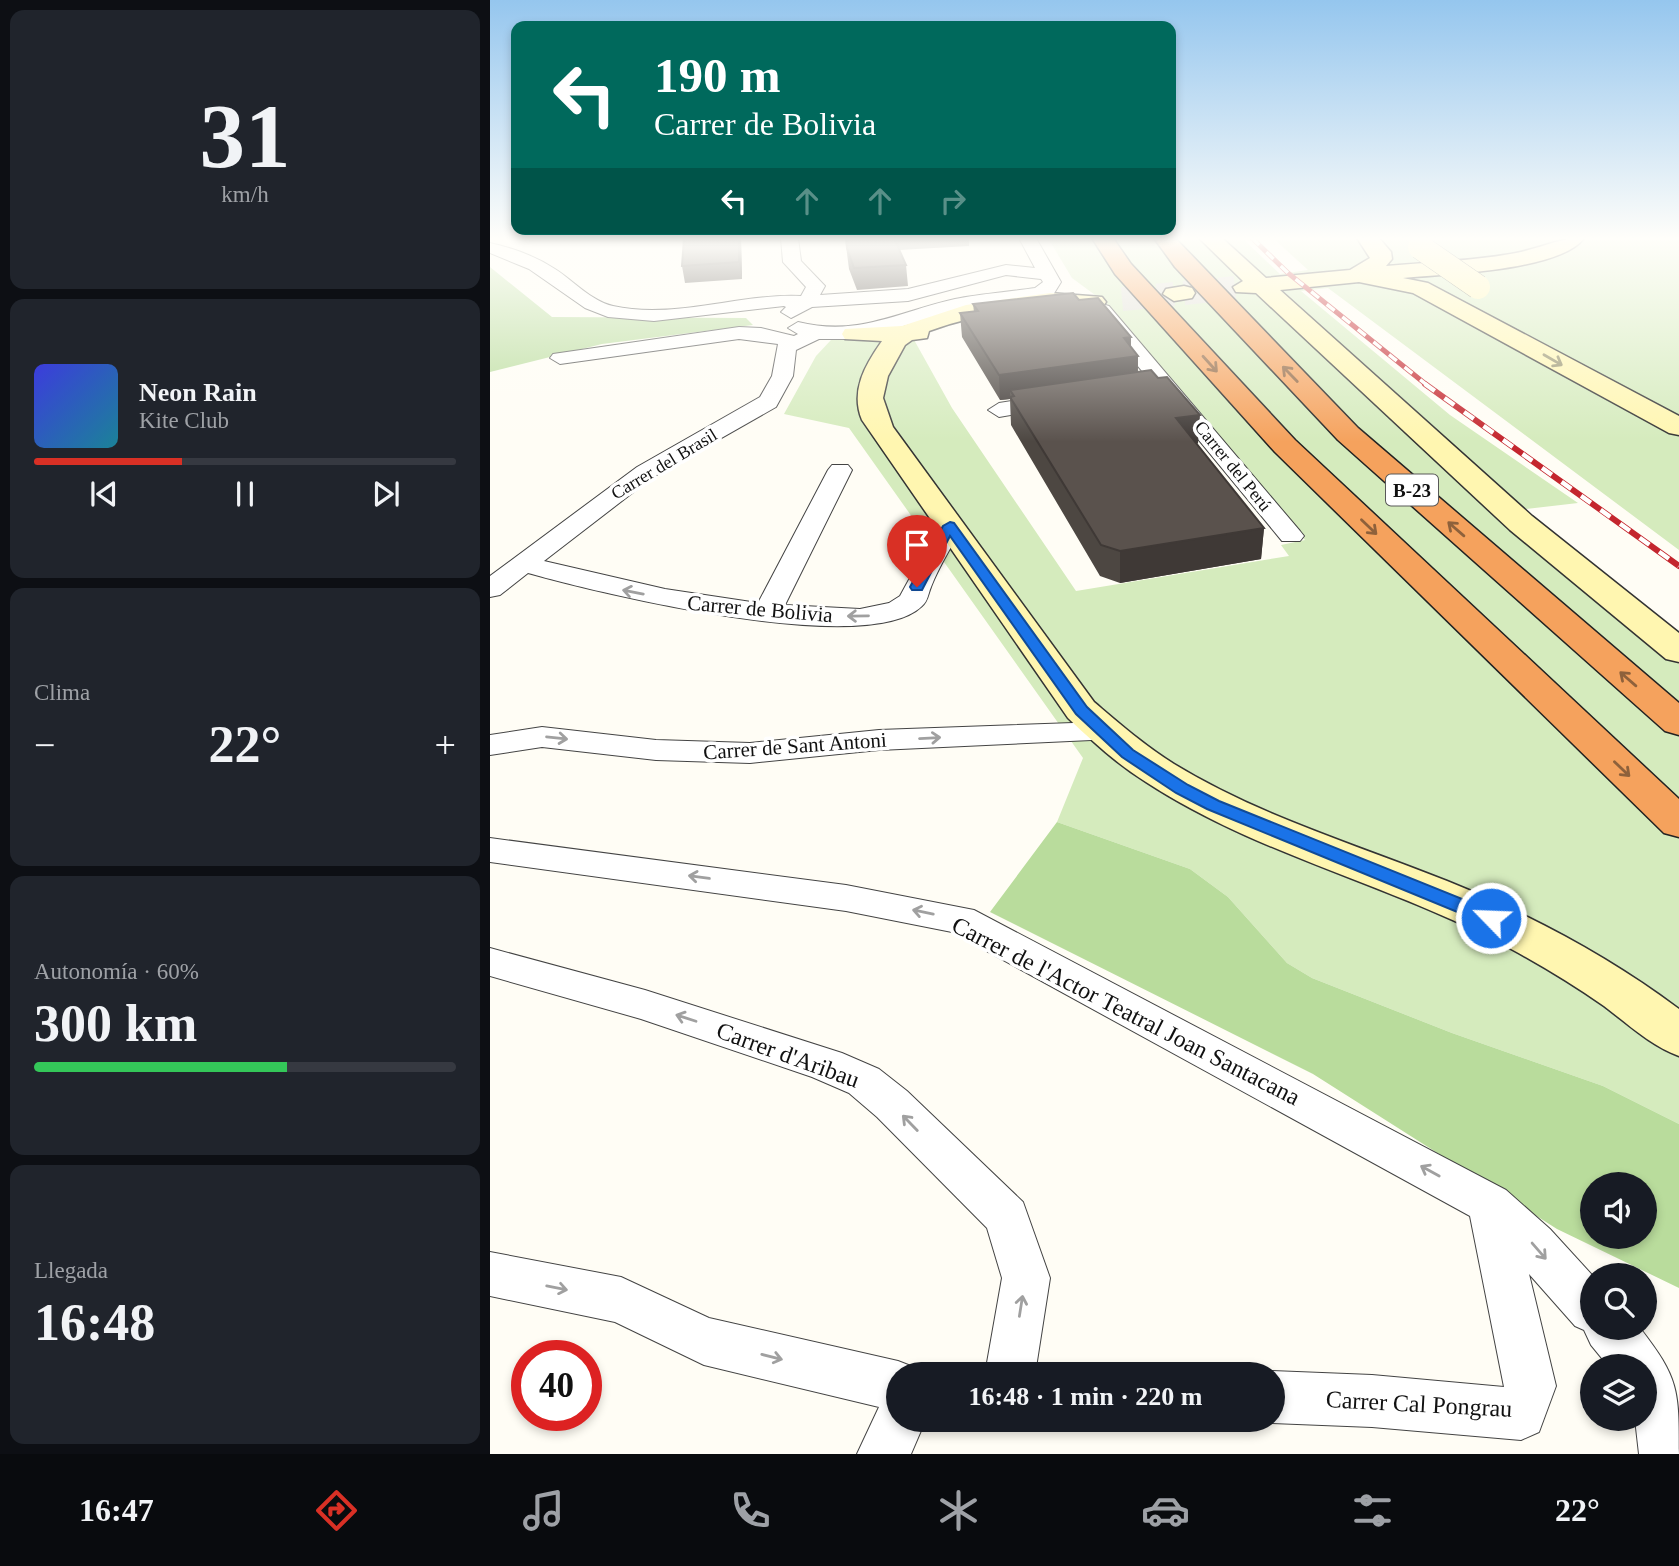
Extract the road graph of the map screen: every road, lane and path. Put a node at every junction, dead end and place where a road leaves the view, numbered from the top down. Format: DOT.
graph roads {
  1 [pos="599,306"];
  2 [pos="744,306"];
  3 [pos="795,306"];
  4 [pos="809,306"];
  5 [pos="952,306"];
  6 [pos="982,306"];
  7 [pos="1005,306"];
  8 [pos="1058,306"];
  9 [pos="1093,306"];
  10 [pos="1157,306"];
  11 [pos="1225,306"];
  12 [pos="1268,306"];
  13 [pos="1453,306"];
  14 [pos="1506,306"];
  15 [pos="799,307"];
  16 [pos="980,318"];
  17 [pos="940,331"];
  18 [pos="817,333"];
  19 [pos="854,334"];
  20 [pos="793,342"];
  21 [pos="892,349"];
  22 [pos="559,358"];
  23 [pos="1167,386"];
  24 [pos="1141,390"];
  25 [pos="1076,399"];
  26 [pos="999,410"];
  27 [pos="1679,410"];
  28 [pos="1679,428"];
  29 [pos="840,470"];
  30 [pos="950,526"];
  31 [pos="1291,536"];
  32 [pos="523,564"];
  33 [pos="490,589"];
  34 [pos="767,613"];
  35 [pos="1679,651"];
  36 [pos="1679,723"];
  37 [pos="1102,732"];
  38 [pos="490,745"];
  39 [pos="1679,823"];
  40 [pos="490,850"];
  41 [pos="490,962"];
  42 [pos="1679,1035"];
  43 [pos="1490,1204"];
  44 [pos="490,1274"];
  45 [pos="1580,1297"];
  46 [pos="1618,1340"];
  47 [pos="1629,1354"];
  48 [pos="1012,1362"];
  49 [pos="886,1383"];
  50 [pos="1657,1395"];
  51 [pos="1285,1398"];
  52 [pos="894,1432"];
  53 [pos="884,1454"];
  54 [pos="1666,1454"];
  1 -- 2 [label="street"];
  2 -- 15 [label="street"];
  3 -- 15 [label="street"];
  4 -- 15 [label="street"];
  5 -- 19 [label="street"];
  6 -- 21 [label="street"];
  7 -- 16 [label="street"];
  8 -- 16 [label="street"];
  9 -- 23 [label="street, Carrer del Perú"];
  10 -- 39 [label="highway, B-23, one-way"];
  36 -- 11 [label="highway, B-23, one-way"];
  12 -- 35 [label="street"];
  13 -- 28 [label="street, one-way"];
  14 -- 27 [label="street, bridge"];
  15 -- 18 [label="street"];
  16 -- 17 [label="street"];
  17 -- 21 [label="street"];
  17 -- 21 [label="street"];
  18 -- 19 [label="street"];
  18 -- 20 [label="street"];
  19 -- 21 [label="street"];
  20 -- 22 [label="street"];
  20 -- 32 [label="street, Carrer del Brasil"];
  21 -- 30 [label="street"];
  23 -- 24 [label="street"];
  23 -- 31 [label="street, Carrer del Perú"];
  25 -- 26 [label="street"];
  29 -- 34 [label="street"];
  30 -- 34 [label="street, Carrer de Bolivia, one-way"];
  30 -- 37 [label="street"];
  32 -- 33 [label="street, Carrer del Brasil"];
  34 -- 32 [label="street, Carrer de Bolivia, one-way"];
  38 -- 37 [label="street, Carrer de Sant Antoni, one-way"];
  37 -- 42 [label="street"];
  43 -- 40 [label="street, Carrer de l'Actor Teatral Joan Santacana, one-way"];
  48 -- 41 [label="street, Carrer d'Aribau, one-way"];
  43 -- 45 [label="street, Carrer de l'Actor Teatral Joan Santacana, one-way"];
  43 -- 51 [label="street, Carrer Cal Pongrau"];
  44 -- 49 [label="street, one-way"];
  46 -- 47 [label="street"];
  50 -- 54 [label="street"];
  52 -- 53 [label="street"];
}
